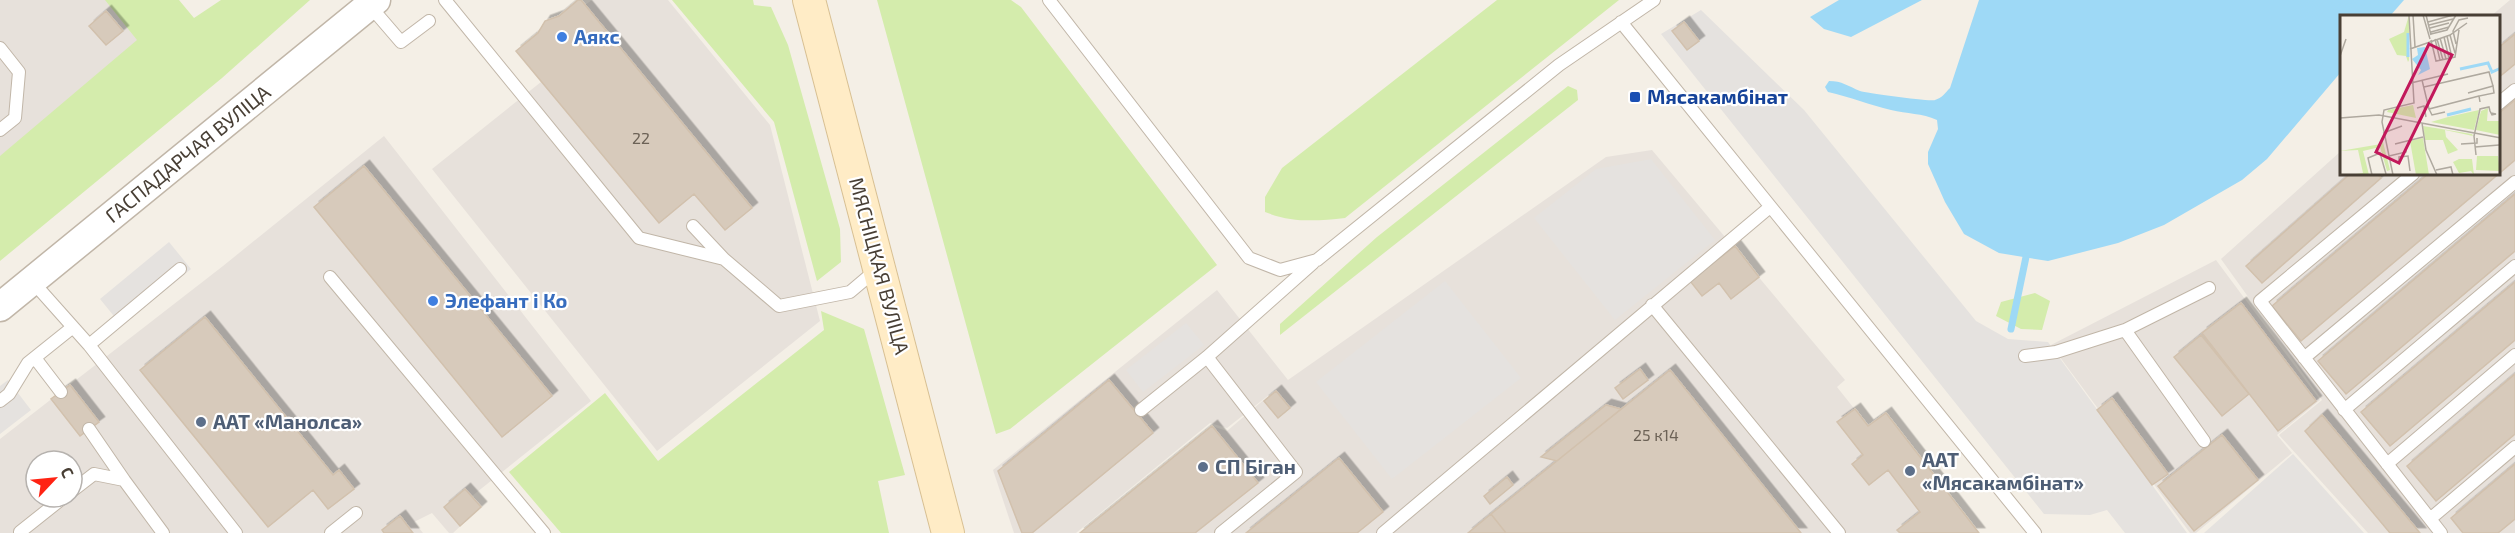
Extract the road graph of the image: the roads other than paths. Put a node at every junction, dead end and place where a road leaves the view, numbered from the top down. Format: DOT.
graph roads {
  1 [pos="809,0"];
  2 [pos="1049,0"];
  3 [pos="1654,0"];
  4 [pos="370,2"];
  5 [pos="452,2"];
  6 [pos="429,21"];
  7 [pos="1621,22"];
  8 [pos="0,48"];
  9 [pos="2515,90"];
  10 [pos="2500,103"];
  11 [pos="0,130"];
  12 [pos="2411,176"];
  13 [pos="2515,182"];
  14 [pos="1770,207"];
  15 [pos="693,226"];
  16 [pos="724,259"];
  17 [pos="1317,260"];
  18 [pos="2515,266"];
  19 [pos="880,268"];
  20 [pos="180,269"];
  21 [pos="330,277"];
  22 [pos="33,281"];
  23 [pos="2209,288"];
  24 [pos="1652,305"];
  25 [pos="0,307"];
  26 [pos="73,327"];
  27 [pos="2125,330"];
  28 [pos="89,345"];
  29 [pos="2515,354"];
  30 [pos="2025,356"];
  31 [pos="1207,357"];
  32 [pos="35,358"];
  33 [pos="2304,358"];
  34 [pos="61,392"];
  35 [pos="0,401"];
  36 [pos="2344,410"];
  37 [pos="1141,411"];
  38 [pos="89,429"];
  39 [pos="2204,441"];
  40 [pos="2515,447"];
  41 [pos="2387,465"];
  42 [pos="124,480"];
  43 [pos="84,482"];
  44 [pos="49,509"];
  45 [pos="356,513"];
  46 [pos="2430,519"];
  47 [pos="20,532"];
  48 [pos="163,533"];
  49 [pos="236,533"];
  50 [pos="331,533"];
  51 [pos="544,533"];
  52 [pos="948,533"];
  53 [pos="1221,533"];
  54 [pos="1383,533"];
  55 [pos="1839,533"];
  56 [pos="2035,533"];
  57 [pos="2441,533"];
  1 -- 19 [label="main road, МЯСНІЦКАЯ ВУЛІЦА"];
  2 -- 17 [label="lane"];
  3 -- 7 [label="lane"];
  4 -- 6 [label="lane"];
  4 -- 22 [label="street, ГАСПАДАРЧАЯ ВУЛІЦА"];
  5 -- 16 [label="lane"];
  7 -- 14 [label="lane"];
  7 -- 17 [label="lane"];
  8 -- 11 [label="lane"];
  9 -- 10 [label="lane"];
  12 -- 33 [label="lane"];
  13 -- 33 [label="lane"];
  14 -- 24 [label="lane"];
  14 -- 56 [label="lane"];
  15 -- 16 [label="lane"];
  16 -- 19 [label="lane"];
  17 -- 31 [label="lane"];
  18 -- 36 [label="lane"];
  19 -- 52 [label="main road, МЯСНІЦКАЯ ВУЛІЦА"];
  20 -- 28 [label="lane"];
  21 -- 51 [label="lane"];
  22 -- 25 [label="street, ГАСПАДАРЧАЯ ВУЛІЦА"];
  22 -- 26 [label="lane"];
  23 -- 27 [label="lane"];
  24 -- 54 [label="lane"];
  24 -- 55 [label="lane"];
  26 -- 28 [label="lane"];
  26 -- 32 [label="lane"];
  27 -- 30 [label="lane"];
  27 -- 39 [label="lane"];
  28 -- 49 [label="lane"];
  29 -- 41 [label="lane"];
  31 -- 37 [label="lane"];
  31 -- 53 [label="lane"];
  32 -- 34 [label="lane"];
  32 -- 35 [label="lane"];
  33 -- 36 [label="lane"];
  36 -- 41 [label="lane"];
  38 -- 42 [label="lane"];
  40 -- 46 [label="lane"];
  41 -- 46 [label="lane"];
  42 -- 43 [label="lane"];
  42 -- 48 [label="lane"];
  44 -- 47 [label="lane"];
  45 -- 50 [label="lane"];
  46 -- 57 [label="lane"];
}
